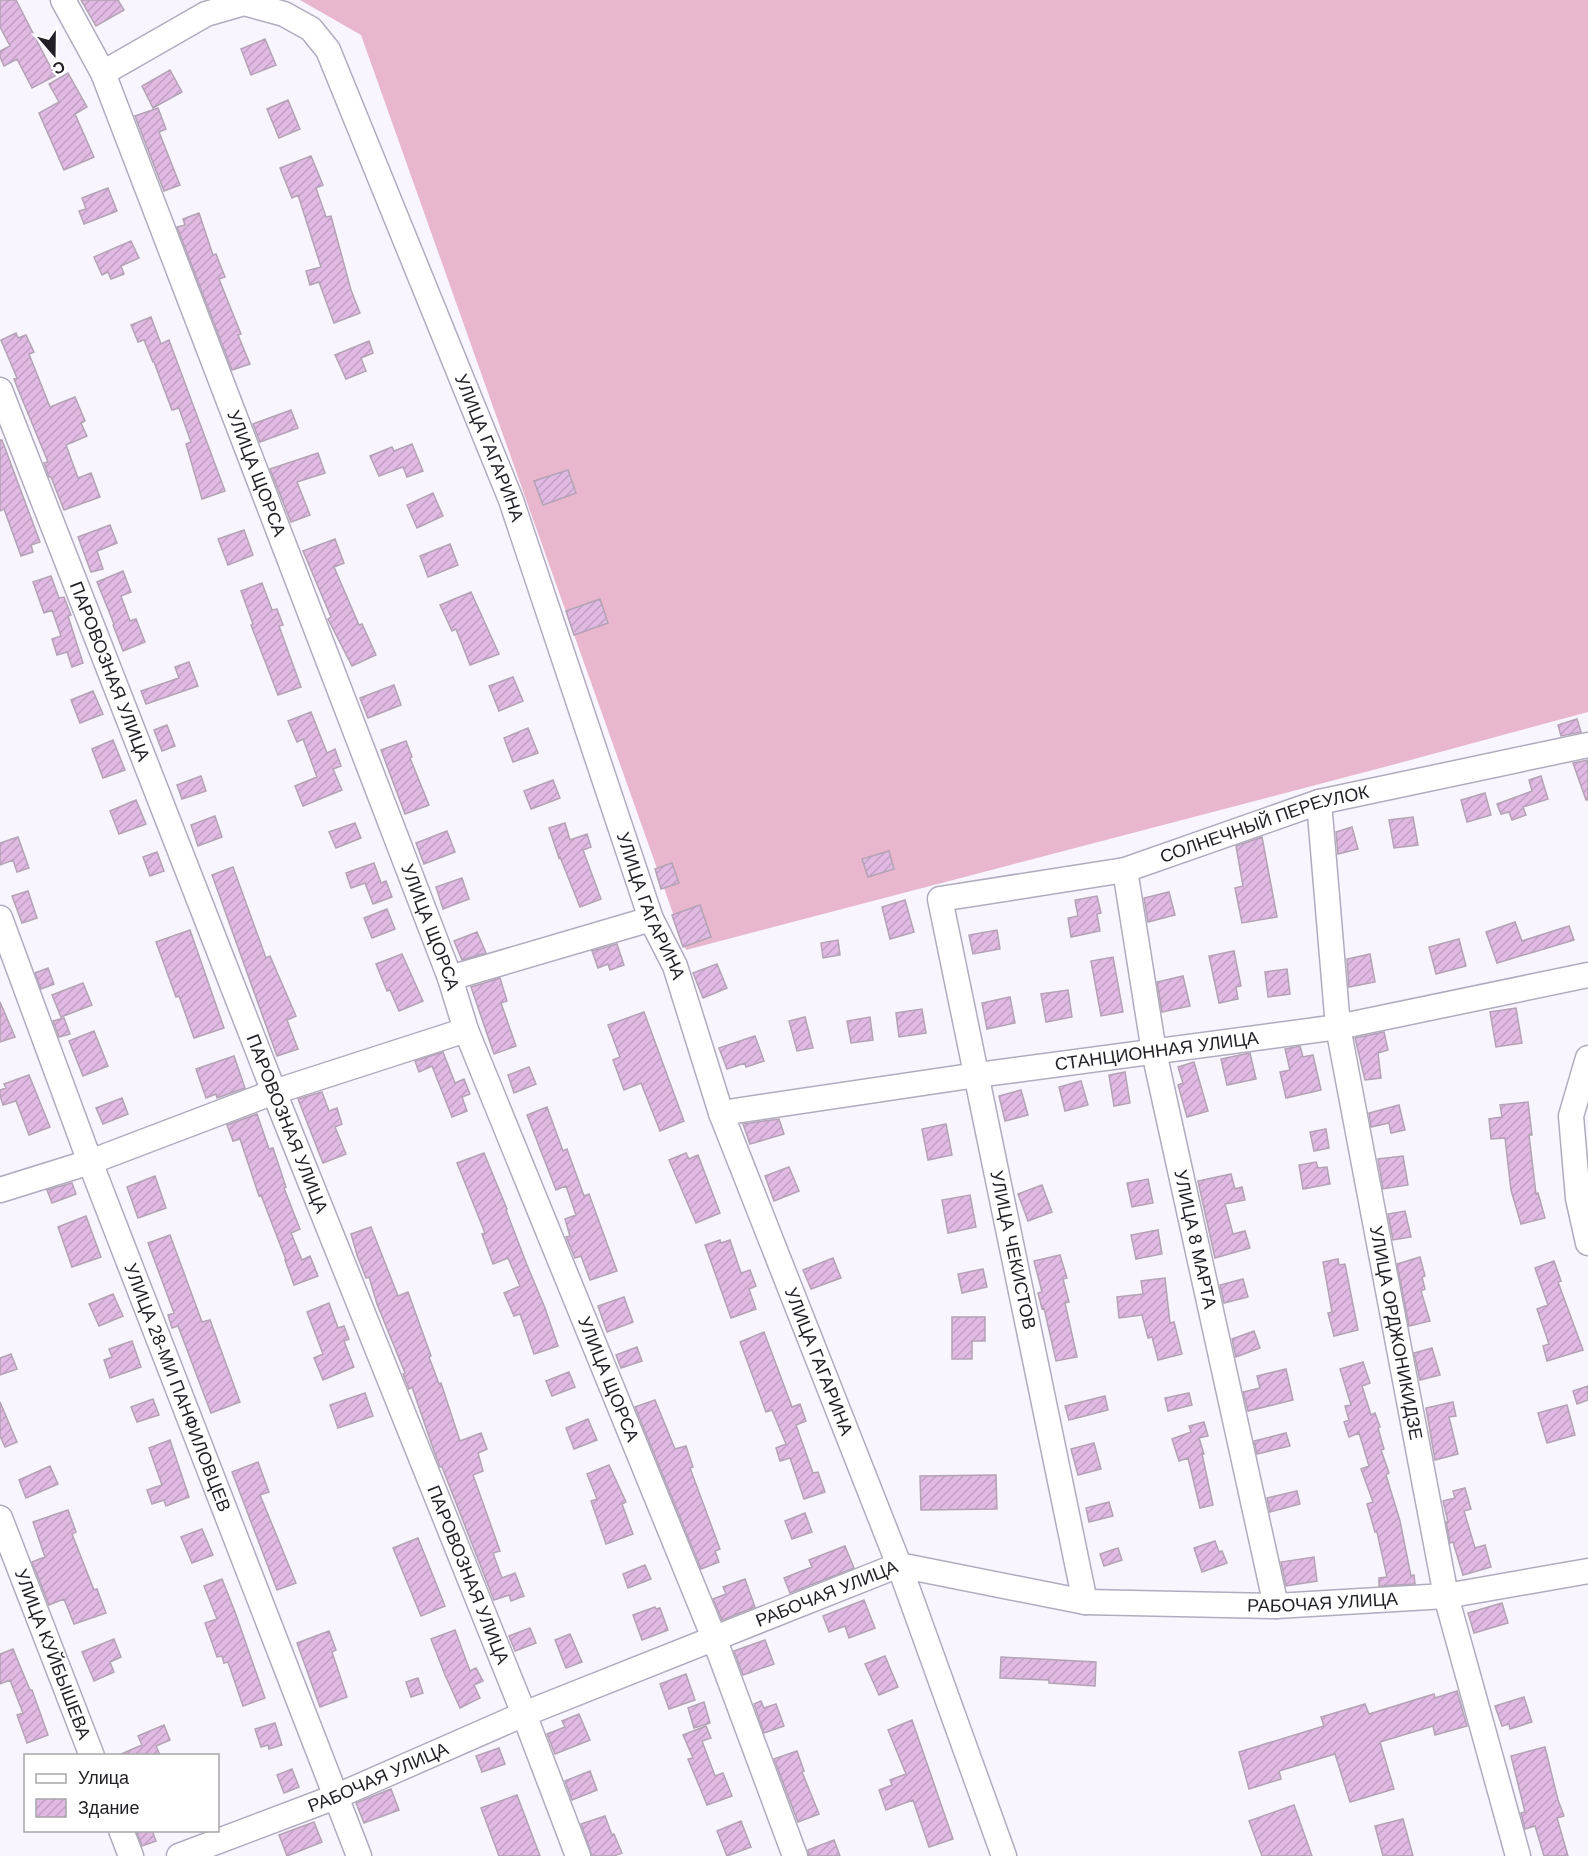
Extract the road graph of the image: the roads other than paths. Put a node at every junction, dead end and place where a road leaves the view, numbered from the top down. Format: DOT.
graph roads {
  1 [pos="63,0"];
  2 [pos="103,74"];
  3 [pos="0,390"];
  4 [pos="1588,745"];
  5 [pos="1319,802"];
  6 [pos="1125,870"];
  7 [pos="940,899"];
  8 [pos="0,918"];
  9 [pos="651,919"];
  10 [pos="1588,975"];
  11 [pos="450,978"];
  12 [pos="1338,1028"];
  13 [pos="466,1030"];
  14 [pos="1155,1052"];
  15 [pos="1588,1058"];
  16 [pos="977,1075"];
  17 [pos="274,1092"];
  18 [pos="721,1113"];
  19 [pos="90,1162"];
  20 [pos="0,1190"];
  21 [pos="1588,1243"];
  22 [pos="0,1518"];
  23 [pos="899,1565"];
  24 [pos="1588,1571"];
  25 [pos="1446,1596"];
  26 [pos="1085,1602"];
  27 [pos="1276,1606"];
  28 [pos="714,1638"];
  29 [pos="524,1714"];
  30 [pos="92,1754"];
  31 [pos="335,1797"];
  32 [pos="122,1832"];
  33 [pos="131,1856"];
  34 [pos="179,1856"];
  35 [pos="358,1856"];
  36 [pos="578,1856"];
  37 [pos="795,1856"];
  38 [pos="1004,1856"];
  39 [pos="1518,1856"];
  1 -- 2 [label="street, УЛИЦА ЩОРСА"];
  2 -- 9 [label="street, УЛИЦА ГАГАРИНА"];
  2 -- 11 [label="street, УЛИЦА ЩОРСА"];
  3 -- 17 [label="street, ПАРОВОЗНАЯ УЛИЦА"];
  4 -- 5 [label="street, СОЛНЕЧНЫЙ ПЕРЕУЛОК"];
  5 -- 6 [label="street, СОЛНЕЧНЫЙ ПЕРЕУЛОК"];
  5 -- 12 [label="street, УЛИЦА ОРДЖОНИКИДЗЕ"];
  6 -- 7 [label="street, СОЛНЕЧНЫЙ ПЕРЕУЛОК"];
  6 -- 14 [label="street, УЛИЦА 8 МАРТА"];
  7 -- 16 [label="street, УЛИЦА ЧЕКИСТОВ"];
  8 -- 19 [label="street, УЛИЦА 28-МИ ПАНФИЛОВЦЕВ"];
  9 -- 11 [label="street"];
  9 -- 18 [label="street, УЛИЦА ГАГАРИНА"];
  10 -- 12 [label="street, СТАНЦИОННАЯ УЛИЦА"];
  11 -- 13 [label="street, УЛИЦА ЩОРСА"];
  12 -- 14 [label="street, СТАНЦИОННАЯ УЛИЦА"];
  12 -- 25 [label="street, УЛИЦА ОРДЖОНИКИДЗЕ"];
  13 -- 17 [label="street"];
  13 -- 28 [label="street, УЛИЦА ЩОРСА"];
  14 -- 16 [label="street, СТАНЦИОННАЯ УЛИЦА"];
  14 -- 27 [label="street, УЛИЦА 8 МАРТА"];
  15 -- 21 [label="street"];
  16 -- 18 [label="street, СТАНЦИОННАЯ УЛИЦА"];
  16 -- 26 [label="street, УЛИЦА ЧЕКИСТОВ"];
  17 -- 19 [label="street"];
  17 -- 29 [label="street, ПАРОВОЗНАЯ УЛИЦА"];
  18 -- 23 [label="street, УЛИЦА ГАГАРИНА"];
  19 -- 20 [label="street"];
  19 -- 31 [label="street, УЛИЦА 28-МИ ПАНФИЛОВЦЕВ"];
  22 -- 30 [label="street, УЛИЦА КУЙБЫШЕВА"];
  23 -- 26 [label="street, РАБОЧАЯ УЛИЦА"];
  23 -- 28 [label="street, РАБОЧАЯ УЛИЦА"];
  23 -- 38 [label="street, УЛИЦА ГАГАРИНА"];
  24 -- 25 [label="street, РАБОЧАЯ УЛИЦА"];
  25 -- 27 [label="street, РАБОЧАЯ УЛИЦА"];
  25 -- 39 [label="street, УЛИЦА ОРДЖОНИКИДЗЕ"];
  26 -- 27 [label="street, РАБОЧАЯ УЛИЦА"];
  28 -- 29 [label="street, РАБОЧАЯ УЛИЦА"];
  28 -- 37 [label="street, УЛИЦА ЩОРСА"];
  29 -- 31 [label="street, РАБОЧАЯ УЛИЦА"];
  29 -- 36 [label="street, ПАРОВОЗНАЯ УЛИЦА"];
  31 -- 34 [label="street, РАБОЧАЯ УЛИЦА"];
  31 -- 35 [label="street, УЛИЦА 28-МИ ПАНФИЛОВЦЕВ"];
  32 -- 33 [label="street"];
}
